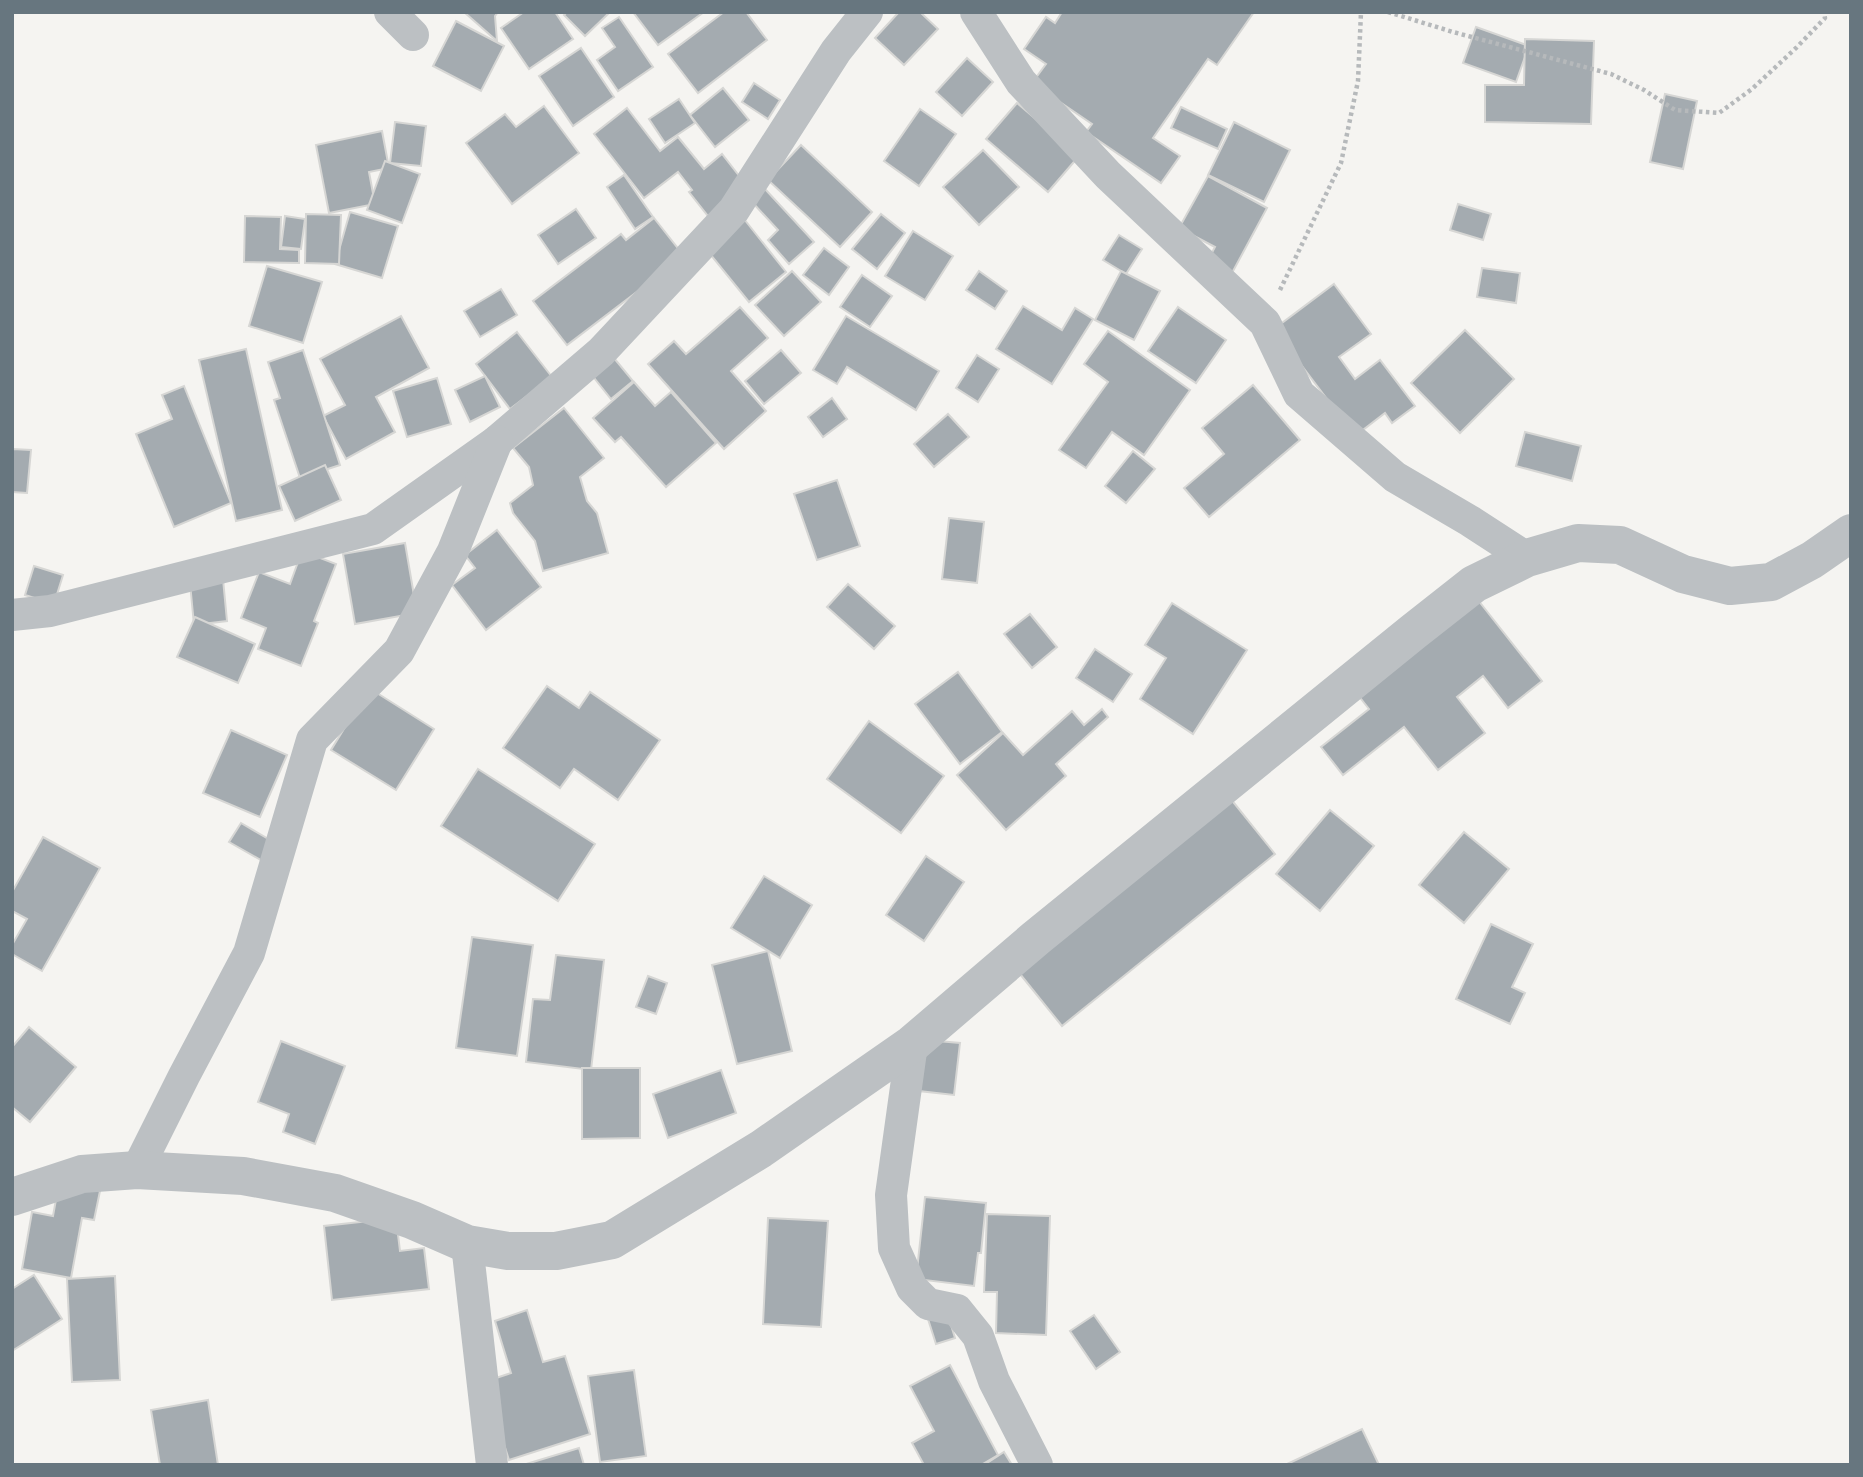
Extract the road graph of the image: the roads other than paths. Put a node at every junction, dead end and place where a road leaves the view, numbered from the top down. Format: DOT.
graph roads {
  1 [pos="390,12"];
  2 [pos="867,12"];
  3 [pos="976,12"];
  4 [pos="413,35"];
  5 [pos="497,441"];
  6 [pos="1851,533"];
  7 [pos="1527,558"];
  8 [pos="12,615"];
  9 [pos="912,1044"];
  10 [pos="137,1170"];
  11 [pos="12,1197"];
  12 [pos="467,1244"];
  13 [pos="492,1465"];
  14 [pos="1037,1465"];
  1 -- 4 [label="street"];
  2 -- 5 [label="street"];
  3 -- 7 [label="street"];
  5 -- 8 [label="street"];
  5 -- 10 [label="street"];
  6 -- 7 [label="street"];
  7 -- 9 [label="street"];
  9 -- 12 [label="street"];
  9 -- 14 [label="street"];
  10 -- 11 [label="street"];
  10 -- 12 [label="street"];
  12 -- 13 [label="street"];
}
